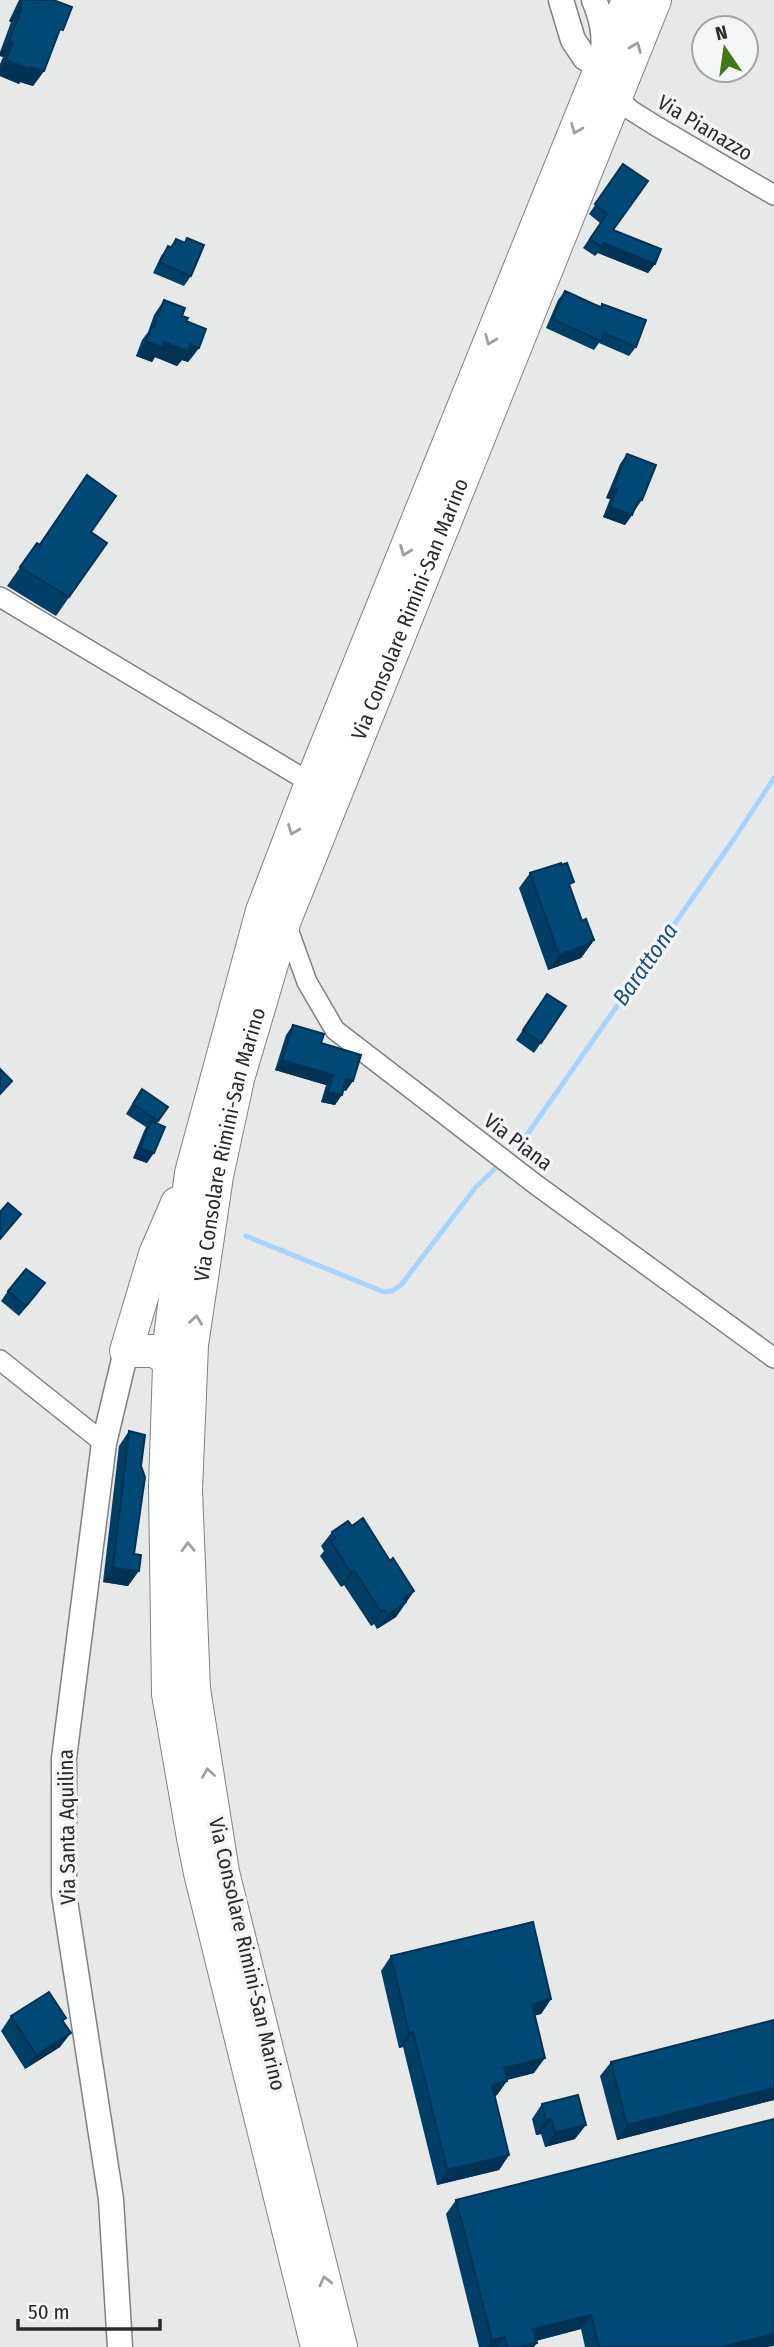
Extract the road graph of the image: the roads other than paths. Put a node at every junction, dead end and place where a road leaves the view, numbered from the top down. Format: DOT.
graph roads {
  1 [pos="561,0"];
  2 [pos="594,0"];
  3 [pos="628,0"];
  4 [pos="655,0"];
  5 [pos="601,66"];
  6 [pos="617,95"];
  7 [pos="774,195"];
  8 [pos="0,597"];
  9 [pos="311,783"];
  10 [pos="285,920"];
  11 [pos="191,1173"];
  12 [pos="147,1354"];
  13 [pos="774,1357"];
  14 [pos="0,1360"];
  15 [pos="104,1443"];
  16 [pos="120,2347"];
  17 [pos="317,2347"];
  18 [pos="341,2347"];
  1 -- 5 [label="street"];
  2 -- 5 [label="street"];
  3 -- 5 [label="main road, Via Consolare Rimini-San Marino"];
  6 -- 4 [label="main road, Via Consolare Rimini-San Marino, one-way"];
  5 -- 6 [label="street"];
  5 -- 9 [label="main road, Via Consolare Rimini-San Marino, one-way"];
  6 -- 7 [label="street, Via Pianazzo"];
  6 -- 10 [label="main road, Via Consolare Rimini-San Marino"];
  8 -- 9 [label="street"];
  9 -- 11 [label="main road, Via Consolare Rimini-San Marino, one-way"];
  10 -- 13 [label="street, Via Piana"];
  18 -- 10 [label="main road, Via Consolare Rimini-San Marino, one-way"];
  11 -- 12 [label="main road, Via Consolare Rimini-San Marino"];
  11 -- 12 [label="main road"];
  12 -- 15 [label="street, Via Santa Aquilina"];
  12 -- 17 [label="main road, Via Consolare Rimini-San Marino"];
  14 -- 15 [label="street"];
  15 -- 16 [label="street, Via Santa Aquilina"];
}
